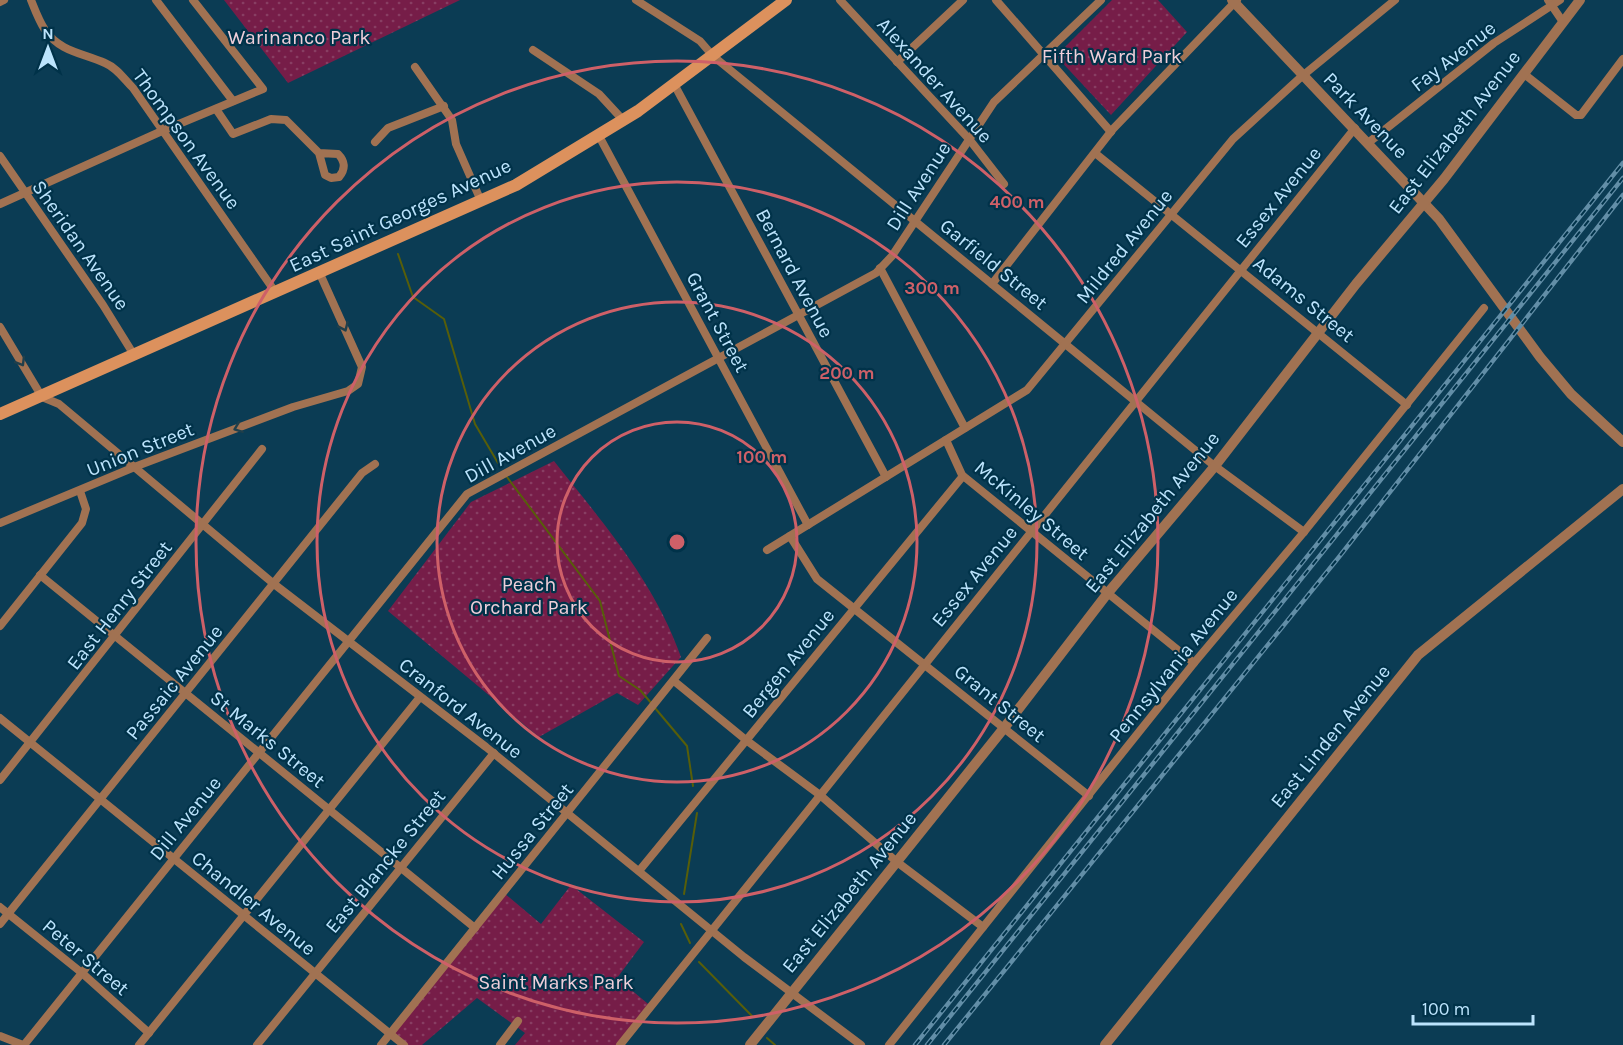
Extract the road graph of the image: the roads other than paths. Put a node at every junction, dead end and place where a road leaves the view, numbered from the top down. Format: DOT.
graph roads {
  1 [pos="4,0"];
  2 [pos="31,0"];
  3 [pos="156,0"];
  4 [pos="193,0"];
  5 [pos="636,0"];
  6 [pos="786,0"];
  7 [pos="840,0"];
  8 [pos="963,0"];
  9 [pos="996,0"];
  10 [pos="1101,0"];
  11 [pos="1395,0"];
  12 [pos="1580,0"];
  13 [pos="1234,1"];
  14 [pos="0,2"];
  15 [pos="1554,2"];
  16 [pos="1563,22"];
  17 [pos="533,50"];
  18 [pos="1044,54"];
  19 [pos="713,56"];
  20 [pos="1623,59"];
  21 [pos="897,62"];
  22 [pos="415,67"];
  23 [pos="1524,74"];
  24 [pos="1302,75"];
  25 [pos="675,84"];
  26 [pos="233,101"];
  27 [pos="444,106"];
  28 [pos="216,109"];
  29 [pos="623,120"];
  30 [pos="1355,128"];
  31 [pos="162,131"];
  32 [pos="1111,132"];
  33 [pos="599,136"];
  34 [pos="969,139"];
  35 [pos="375,142"];
  36 [pos="1368,143"];
  37 [pos="319,153"];
  38 [pos="1095,153"];
  39 [pos="0,156"];
  40 [pos="1004,184"];
  41 [pos="24,193"];
  42 [pos="481,201"];
  43 [pos="1423,202"];
  44 [pos="0,204"];
  45 [pos="1171,214"];
  46 [pos="915,221"];
  47 [pos="880,268"];
  48 [pos="1242,269"];
  49 [pos="320,274"];
  50 [pos="992,284"];
  51 [pos="276,293"];
  52 [pos="1484,308"];
  53 [pos="799,315"];
  54 [pos="0,327"];
  55 [pos="1318,331"];
  56 [pos="1065,344"];
  57 [pos="134,355"];
  58 [pos="719,358"];
  59 [pos="42,396"];
  60 [pos="1136,401"];
  61 [pos="1407,405"];
  62 [pos="0,414"];
  63 [pos="965,428"];
  64 [pos="946,440"];
  65 [pos="1623,442"];
  66 [pos="262,449"];
  67 [pos="375,464"];
  68 [pos="136,466"];
  69 [pos="1215,466"];
  70 [pos="963,476"];
  71 [pos="886,477"];
  72 [pos="1623,489"];
  73 [pos="80,491"];
  74 [pos="0,523"];
  75 [pos="204,523"];
  76 [pos="808,525"];
  77 [pos="1304,532"];
  78 [pos="1030,533"];
  79 [pos="790,536"];
  80 [pos="767,550"];
  81 [pos="40,575"];
  82 [pos="274,584"];
  83 [pos="1107,594"];
  84 [pos="854,609"];
  85 [pos="0,626"];
  86 [pos="115,636"];
  87 [pos="707,638"];
  88 [pos="347,640"];
  89 [pos="1194,663"];
  90 [pos="925,664"];
  91 [pos="674,681"];
  92 [pos="186,693"];
  93 [pos="420,697"];
  94 [pos="0,718"];
  95 [pos="1004,728"];
  96 [pos="746,740"];
  97 [pos="30,742"];
  98 [pos="258,752"];
  99 [pos="494,753"];
  100 [pos="0,780"];
  101 [pos="820,795"];
  102 [pos="1089,796"];
  103 [pos="100,799"];
  104 [pos="329,810"];
  105 [pos="567,814"];
  106 [pos="173,858"];
  107 [pos="897,862"];
  108 [pos="401,868"];
  109 [pos="639,871"];
  110 [pos="0,907"];
  111 [pos="8,914"];
  112 [pos="244,915"];
  113 [pos="0,924"];
  114 [pos="983,927"];
  115 [pos="475,928"];
  116 [pos="712,929"];
  117 [pos="82,973"];
  118 [pos="315,973"];
  119 [pos="791,994"];
  120 [pos="518,1021"];
  121 [pos="149,1033"];
  122 [pos="390,1034"];
  123 [pos="0,1036"];
  124 [pos="622,1044"];
  125 [pos="24,1045"];
  126 [pos="139,1045"];
  127 [pos="257,1045"];
  128 [pos="381,1045"];
  129 [pos="404,1045"];
  130 [pos="500,1045"];
  131 [pos="750,1045"];
  132 [pos="861,1045"];
  133 [pos="889,1045"];
  134 [pos="1105,1045"];
  1 -- 14 [label="street"];
  2 -- 31 [label="street, Thompson Avenue"];
  3 -- 26 [label="street"];
  4 -- 26 [label="street"];
  5 -- 19 [label="street, Garfield Street"];
  6 -- 19 [label="main road, East Saint Georges Avenue"];
  7 -- 21 [label="street, Alexander Avenue"];
  8 -- 21 [label="street"];
  9 -- 18 [label="street"];
  10 -- 18 [label="street, Dill Avenue"];
  11 -- 24 [label="street, Mildred Avenue"];
  12 -- 16 [label="street, East Elizabeth Avenue"];
  13 -- 24 [label="street, Park Avenue"];
  13 -- 32 [label="street"];
  15 -- 16 [label="street"];
  15 -- 36 [label="street, Fay Avenue"];
  16 -- 23 [label="street, East Elizabeth Avenue"];
  17 -- 29 [label="street"];
  18 -- 32 [label="street"];
  18 -- 34 [label="street, Dill Avenue"];
  19 -- 25 [label="main road, East Saint Georges Avenue"];
  19 -- 46 [label="street, Garfield Street"];
  20 -- 23 [label="street"];
  21 -- 34 [label="street, Alexander Avenue"];
  22 -- 27 [label="street"];
  23 -- 43 [label="street, East Elizabeth Avenue"];
  24 -- 30 [label="street, Park Avenue"];
  24 -- 45 [label="street, Mildred Avenue"];
  25 -- 29 [label="main road, East Saint Georges Avenue"];
  25 -- 53 [label="street, Bernard Avenue"];
  26 -- 28 [label="street"];
  27 -- 35 [label="street"];
  27 -- 42 [label="street"];
  28 -- 31 [label="street"];
  28 -- 37 [label="street"];
  29 -- 33 [label="main road, East Saint Georges Avenue"];
  30 -- 36 [label="street, Park Avenue"];
  30 -- 48 [label="street, Essex Avenue"];
  31 -- 41 [label="street"];
  31 -- 51 [label="street, Thompson Avenue"];
  32 -- 38 [label="street"];
  33 -- 42 [label="main road, East Saint Georges Avenue"];
  33 -- 58 [label="street, Grant Street"];
  34 -- 40 [label="street, Alexander Avenue"];
  34 -- 46 [label="street, Dill Avenue"];
  36 -- 43 [label="street, Park Avenue"];
  38 -- 45 [label="street, Adams Street"];
  38 -- 50 [label="street"];
  39 -- 41 [label="street, Sheridan Avenue"];
  41 -- 44 [label="street"];
  41 -- 57 [label="street, Sheridan Avenue"];
  42 -- 49 [label="main road, East Saint Georges Avenue"];
  43 -- 55 [label="street, East Elizabeth Avenue"];
  43 -- 65 [label="street, Park Avenue"];
  45 -- 48 [label="street, Adams Street"];
  45 -- 56 [label="street, Mildred Avenue"];
  46 -- 47 [label="street, Dill Avenue"];
  46 -- 50 [label="street, Garfield Street"];
  47 -- 53 [label="street, Dill Avenue"];
  47 -- 63 [label="street"];
  48 -- 55 [label="street, Adams Street"];
  48 -- 60 [label="street, Essex Avenue"];
  49 -- 51 [label="main road, East Saint Georges Avenue"];
  49 -- 68 [label="street, Union Street, one-way"];
  50 -- 56 [label="street, Garfield Street"];
  51 -- 57 [label="main road, East Saint Georges Avenue"];
  52 -- 61 [label="street, Pennsylvania Avenue"];
  53 -- 58 [label="street, Dill Avenue"];
  53 -- 71 [label="street, Bernard Avenue"];
  54 -- 59 [label="street, one-way"];
  55 -- 61 [label="street, Adams Street"];
  55 -- 69 [label="street, East Elizabeth Avenue"];
  56 -- 60 [label="street, Garfield Street"];
  56 -- 63 [label="street, Mildred Avenue"];
  57 -- 59 [label="main road, East Saint Georges Avenue"];
  58 -- 76 [label="street, Grant Street"];
  58 -- 88 [label="street, Dill Avenue"];
  59 -- 62 [label="main road, East Saint Georges Avenue"];
  59 -- 68 [label="street, Cranford Avenue"];
  60 -- 69 [label="street, Garfield Street"];
  60 -- 78 [label="street, Essex Avenue"];
  61 -- 77 [label="street, Pennsylvania Avenue"];
  63 -- 64 [label="street, Mildred Avenue"];
  64 -- 70 [label="street, McKinley Street"];
  64 -- 71 [label="street"];
  66 -- 75 [label="street, East Henry Street"];
  67 -- 82 [label="street, Passaic Avenue"];
  68 -- 73 [label="street, Union Street"];
  68 -- 75 [label="street, Cranford Avenue"];
  69 -- 77 [label="street, Garfield Street"];
  69 -- 83 [label="street, East Elizabeth Avenue"];
  70 -- 78 [label="street, McKinley Street"];
  70 -- 84 [label="street, Bergen Avenue"];
  71 -- 76 [label="street"];
  72 -- 134 [label="street, East Linden Avenue"];
  73 -- 74 [label="street, Union Street"];
  73 -- 81 [label="street"];
  75 -- 82 [label="street, Cranford Avenue"];
  75 -- 86 [label="street, East Henry Street"];
  76 -- 79 [label="street"];
  77 -- 89 [label="street, Pennsylvania Avenue"];
  78 -- 83 [label="street, McKinley Street"];
  78 -- 90 [label="street, Essex Avenue"];
  79 -- 80 [label="street"];
  79 -- 84 [label="street, Grant Street"];
  81 -- 85 [label="street"];
  81 -- 86 [label="street, St Marks Street"];
  82 -- 88 [label="street, Cranford Avenue"];
  82 -- 92 [label="street, Passaic Avenue"];
  83 -- 89 [label="street, McKinley Street"];
  83 -- 95 [label="street, East Elizabeth Avenue"];
  84 -- 90 [label="street, Grant Street"];
  84 -- 96 [label="street, Bergen Avenue"];
  86 -- 92 [label="street, St Marks Street"];
  86 -- 97 [label="street, East Henry Street"];
  87 -- 91 [label="street, Hussa Street"];
  88 -- 93 [label="street, Cranford Avenue"];
  88 -- 98 [label="street, Dill Avenue"];
  89 -- 102 [label="street, Pennsylvania Avenue"];
  90 -- 95 [label="street, Grant Street"];
  90 -- 101 [label="street, Essex Avenue"];
  91 -- 96 [label="street"];
  91 -- 105 [label="street, Hussa Street"];
  92 -- 98 [label="street, St Marks Street"];
  92 -- 103 [label="street, Passaic Avenue"];
  93 -- 99 [label="street, Cranford Avenue"];
  93 -- 104 [label="street"];
  94 -- 97 [label="street, Chandler Avenue"];
  95 -- 102 [label="street, Grant Street"];
  95 -- 107 [label="street, East Elizabeth Avenue"];
  96 -- 101 [label="street"];
  96 -- 109 [label="street, Bergen Avenue"];
  97 -- 100 [label="street, East Henry Street"];
  97 -- 103 [label="street, Chandler Avenue"];
  98 -- 104 [label="street, St Marks Street"];
  98 -- 106 [label="street, Dill Avenue"];
  99 -- 105 [label="street, Cranford Avenue"];
  99 -- 108 [label="street, East Blancke Street"];
  101 -- 107 [label="street"];
  101 -- 116 [label="street, Essex Avenue"];
  102 -- 114 [label="street, Pennsylvania Avenue"];
  103 -- 106 [label="street, Chandler Avenue"];
  103 -- 111 [label="street, Passaic Avenue"];
  104 -- 108 [label="street, St Marks Street"];
  104 -- 112 [label="street"];
  105 -- 109 [label="street, Cranford Avenue"];
  105 -- 115 [label="street, Hussa Street"];
  106 -- 112 [label="street, Chandler Avenue"];
  106 -- 117 [label="street, Dill Avenue"];
  107 -- 114 [label="street"];
  107 -- 119 [label="street, East Elizabeth Avenue"];
  108 -- 115 [label="street, St Marks Street"];
  108 -- 118 [label="street, East Blancke Street"];
  109 -- 116 [label="street, Cranford Avenue"];
  110 -- 111 [label="street, Peter Street"];
  111 -- 113 [label="street, Passaic Avenue"];
  111 -- 117 [label="street, Peter Street"];
  112 -- 118 [label="street, Chandler Avenue"];
  112 -- 121 [label="street"];
  114 -- 133 [label="street, Pennsylvania Avenue"];
  115 -- 122 [label="street, Hussa Street"];
  116 -- 119 [label="street, Cranford Avenue"];
  116 -- 124 [label="street, Essex Avenue"];
  117 -- 121 [label="street, Peter Street"];
  117 -- 125 [label="street, Dill Avenue"];
  118 -- 122 [label="street, Chandler Avenue"];
  118 -- 127 [label="street, East Blancke Street"];
  119 -- 131 [label="street, East Elizabeth Avenue"];
  119 -- 132 [label="street, Cranford Avenue"];
  120 -- 130 [label="street"];
  121 -- 126 [label="street"];
  122 -- 128 [label="street, Hussa Street"];
  122 -- 129 [label="street, Chandler Avenue"];
  123 -- 125 [label="street"];
}
